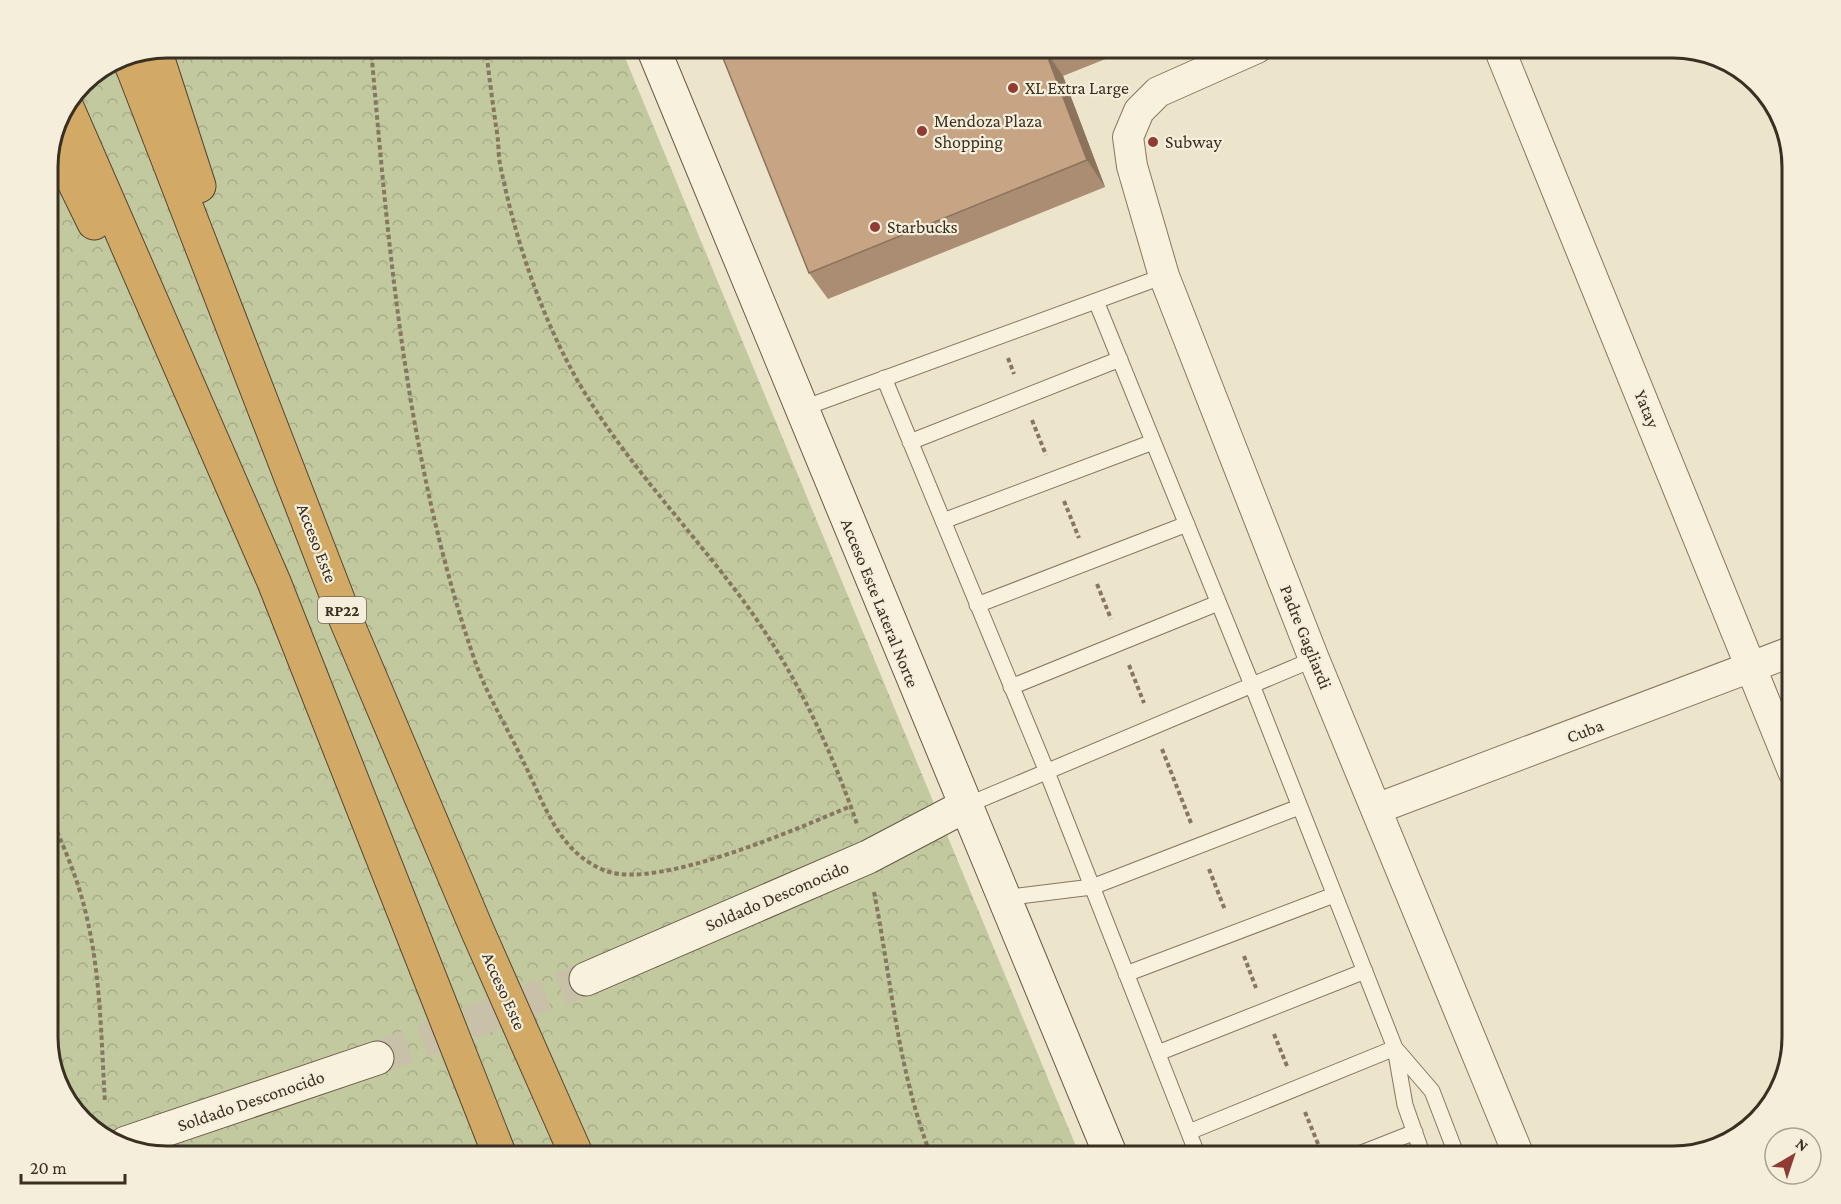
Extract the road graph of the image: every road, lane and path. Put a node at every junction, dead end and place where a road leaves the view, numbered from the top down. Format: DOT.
graph roads {
  1 [pos="1234,58"];
  2 [pos="1503,58"];
  3 [pos="158,59"];
  4 [pos="372,59"];
  5 [pos="487,59"];
  6 [pos="657,59"];
  7 [pos="131,64"];
  8 [pos="71,117"];
  9 [pos="60,153"];
  10 [pos="1164,276"];
  11 [pos="1096,301"];
  12 [pos="1120,359"];
  13 [pos="253,375"];
  14 [pos="884,378"];
  15 [pos="801,409"];
  16 [pos="910,442"];
  17 [pos="1153,442"];
  18 [pos="943,521"];
  19 [pos="1187,524"];
  20 [pos="274,582"];
  21 [pos="1218,603"];
  22 [pos="977,605"];
  23 [pos="1782,656"];
  24 [pos="1314,659"];
  25 [pos="1753,668"];
  26 [pos="1252,685"];
  27 [pos="1011,687"];
  28 [pos="1782,743"];
  29 [pos="1047,772"];
  30 [pos="850,806"];
  31 [pos="964,806"];
  32 [pos="1299,807"];
  33 [pos="1376,809"];
  34 [pos="59,838"];
  35 [pos="868,857"];
  36 [pos="1092,887"];
  37 [pos="1334,895"];
  38 [pos="1003,898"];
  39 [pos="1365,971"];
  40 [pos="1126,974"];
  41 [pos="586,979"];
  42 [pos="1395,1048"];
  43 [pos="1158,1053"];
  44 [pos="377,1058"];
  45 [pos="105,1102"];
  46 [pos="1189,1132"];
  47 [pos="1415,1132"];
  48 [pos="134,1140"];
  49 [pos="496,1146"];
  50 [pos="574,1146"];
  51 [pos="928,1146"];
  52 [pos="1107,1146"];
  53 [pos="1194,1146"];
  54 [pos="1379,1146"];
  55 [pos="1420,1146"];
  56 [pos="1453,1146"];
  57 [pos="1515,1146"];
  1 -- 10 [label="street, Padre Gagliardi"];
  2 -- 25 [label="street, Yatay"];
  3 -- 13 [label="highway"];
  4 -- 30 [label="path"];
  5 -- 30 [label="path"];
  6 -- 15 [label="street, Acceso Este Lateral Norte"];
  7 -- 13 [label="highway, Acceso Este / RP22"];
  8 -- 20 [label="highway, RP22"];
  9 -- 20 [label="highway"];
  10 -- 11 [label="lane"];
  10 -- 24 [label="street, Padre Gagliardi"];
  11 -- 12 [label="lane"];
  11 -- 14 [label="lane"];
  12 -- 16 [label="lane"];
  12 -- 17 [label="lane"];
  13 -- 50 [label="highway, Acceso Este / RP22"];
  14 -- 15 [label="lane"];
  14 -- 16 [label="lane"];
  15 -- 31 [label="street, Acceso Este Lateral Norte"];
  16 -- 18 [label="lane"];
  17 -- 18 [label="lane"];
  17 -- 19 [label="lane"];
  18 -- 22 [label="lane"];
  19 -- 21 [label="lane"];
  19 -- 22 [label="lane"];
  20 -- 49 [label="highway, RP22"];
  21 -- 26 [label="lane"];
  21 -- 27 [label="lane"];
  22 -- 27 [label="lane"];
  23 -- 25 [label="street, Cuba"];
  24 -- 26 [label="lane"];
  24 -- 33 [label="street, Padre Gagliardi"];
  25 -- 28 [label="street, Yatay"];
  25 -- 33 [label="street, Cuba"];
  26 -- 29 [label="lane"];
  26 -- 32 [label="lane"];
  27 -- 29 [label="lane"];
  29 -- 31 [label="lane"];
  29 -- 36 [label="lane"];
  30 -- 35 [label="path"];
  31 -- 35 [label="street, Soldado Desconocido"];
  31 -- 38 [label="street, Acceso Este Lateral Norte"];
  32 -- 36 [label="lane"];
  32 -- 37 [label="lane"];
  33 -- 57 [label="street, Padre Gagliardi"];
  34 -- 45 [label="path"];
  35 -- 41 [label="street, Soldado Desconocido"];
  35 -- 51 [label="path"];
  36 -- 38 [label="lane"];
  36 -- 40 [label="lane"];
  37 -- 39 [label="lane"];
  37 -- 40 [label="lane"];
  38 -- 52 [label="street, Acceso Este Lateral Norte"];
  39 -- 42 [label="lane"];
  39 -- 43 [label="lane"];
  40 -- 43 [label="lane"];
  42 -- 46 [label="lane"];
  42 -- 47 [label="lane"];
  42 -- 56 [label="lane"];
  43 -- 46 [label="lane"];
  44 -- 48 [label="street, Soldado Desconocido"];
  46 -- 53 [label="lane"];
  47 -- 54 [label="lane"];
  47 -- 55 [label="lane"];
}
